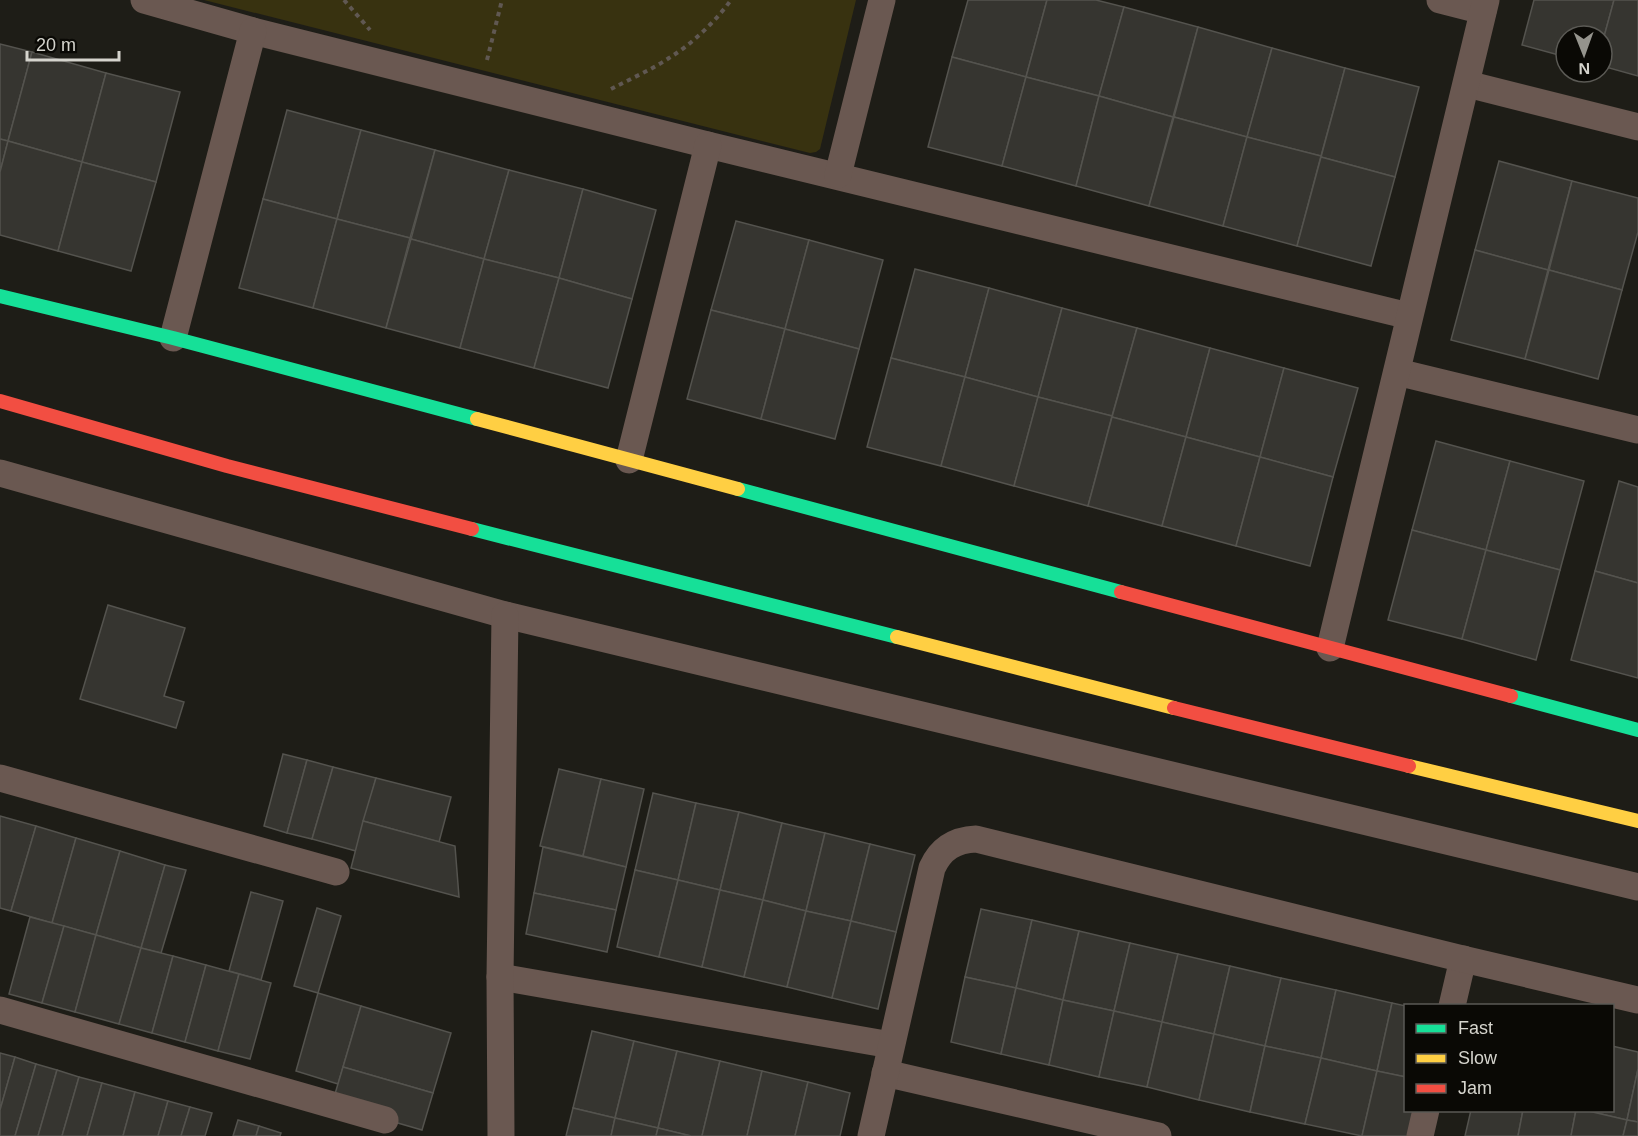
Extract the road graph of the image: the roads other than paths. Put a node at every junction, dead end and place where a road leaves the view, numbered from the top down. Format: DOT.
graph roads {
  1 [pos="144,0"];
  2 [pos="882,0"];
  3 [pos="1440,0"];
  4 [pos="1485,6"];
  5 [pos="253,31"];
  6 [pos="1467,84"];
  7 [pos="1638,127"];
  8 [pos="708,144"];
  9 [pos="838,175"];
  10 [pos="0,296"];
  11 [pos="1409,316"];
  12 [pos="173,338"];
  13 [pos="1396,372"];
  14 [pos="0,400"];
  15 [pos="1638,430"];
  16 [pos="629,460"];
  17 [pos="0,473"];
  18 [pos="505,615"];
  19 [pos="1330,648"];
  20 [pos="1638,730"];
  21 [pos="0,778"];
  22 [pos="1638,821"];
  23 [pos="336,872"];
  24 [pos="1638,887"];
  25 [pos="1463,959"];
  26 [pos="500,977"];
  27 [pos="1638,1000"];
  28 [pos="1452,1004"];
  29 [pos="0,1010"];
  30 [pos="891,1045"];
  31 [pos="885,1073"];
  32 [pos="1426,1112"];
  33 [pos="384,1120"];
  34 [pos="501,1136"];
  35 [pos="871,1136"];
  36 [pos="1158,1136"];
  37 [pos="1420,1136"];
  1 -- 5 [label="street"];
  2 -- 9 [label="street"];
  3 -- 4 [label="street"];
  4 -- 6 [label="street"];
  5 -- 8 [label="street"];
  5 -- 12 [label="street"];
  6 -- 7 [label="street"];
  6 -- 11 [label="street"];
  8 -- 9 [label="street"];
  8 -- 16 [label="street"];
  9 -- 11 [label="street"];
  10 -- 12 [label="street"];
  11 -- 13 [label="street"];
  12 -- 16 [label="street"];
  13 -- 15 [label="street"];
  13 -- 19 [label="street"];
  14 -- 22 [label="street"];
  16 -- 19 [label="street"];
  17 -- 18 [label="street"];
  18 -- 24 [label="street"];
  18 -- 26 [label="street"];
  19 -- 20 [label="street"];
  21 -- 23 [label="street"];
  25 -- 27 [label="street"];
  25 -- 28 [label="street"];
  25 -- 30 [label="street"];
  26 -- 30 [label="street"];
  26 -- 34 [label="street"];
  29 -- 33 [label="street"];
  30 -- 31 [label="street"];
  31 -- 35 [label="street"];
  31 -- 36 [label="street"];
  32 -- 37 [label="street"];
}
